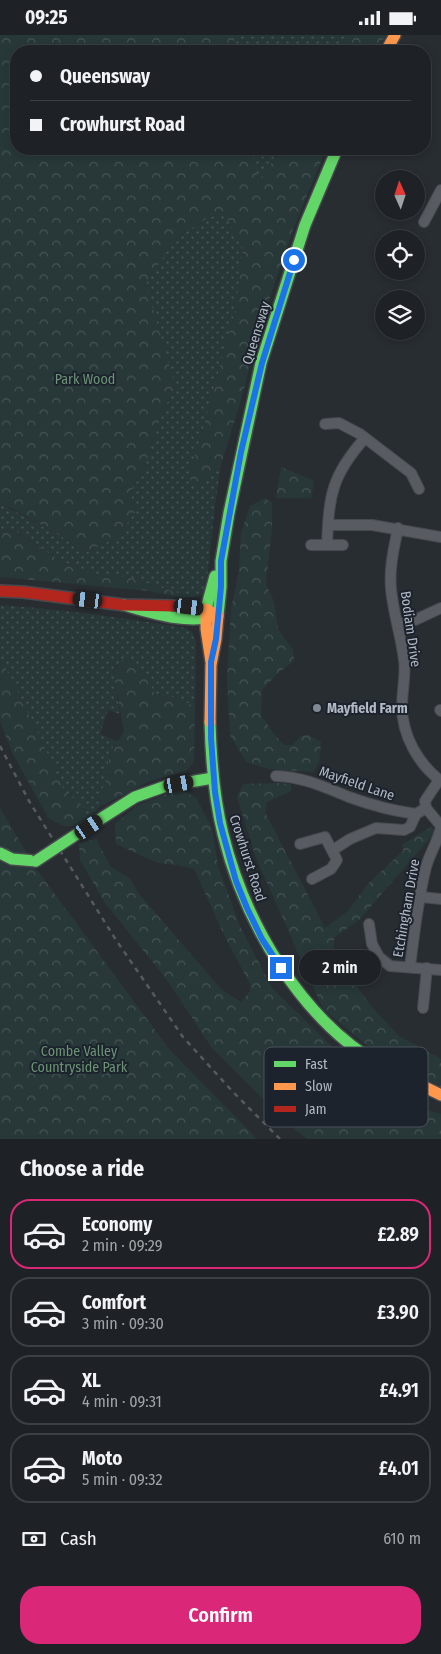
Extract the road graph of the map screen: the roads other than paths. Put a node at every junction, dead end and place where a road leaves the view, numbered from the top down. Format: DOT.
graph roads {
  1 [pos="334,155"];
  2 [pos="441,190"];
  3 [pos="424,222"];
  4 [pos="325,424"];
  5 [pos="365,438"];
  6 [pos="419,489"];
  7 [pos="328,525"];
  8 [pos="398,528"];
  9 [pos="441,537"];
  10 [pos="311,545"];
  11 [pos="327,545"];
  12 [pos="343,545"];
  13 [pos="221,561"];
  14 [pos="0,591"];
  15 [pos="441,608"];
  16 [pos="205,615"];
  17 [pos="218,616"];
  18 [pos="398,624"];
  19 [pos="211,662"];
  20 [pos="276,776"];
  21 [pos="214,778"];
  22 [pos="440,780"];
  23 [pos="426,807"];
  24 [pos="416,814"];
  25 [pos="441,826"];
  26 [pos="300,844"];
  27 [pos="0,853"];
  28 [pos="335,855"];
  29 [pos="312,879"];
  30 [pos="421,897"];
  31 [pos="441,899"];
  32 [pos="369,924"];
  33 [pos="410,967"];
  34 [pos="427,968"];
  35 [pos="441,970"];
  36 [pos="423,1007"];
  37 [pos="354,1047"];
  38 [pos="428,1089"];
  39 [pos="441,1095"];
  1 -- 13 [label="main road, Queensway"];
  2 -- 3 [label="street"];
  4 -- 5 [label="street"];
  5 -- 6 [label="street"];
  5 -- 7 [label="street"];
  7 -- 8 [label="street"];
  7 -- 11 [label="street"];
  8 -- 9 [label="street"];
  8 -- 18 [label="street, Bodiam Drive"];
  10 -- 11 [label="street"];
  11 -- 12 [label="street"];
  13 -- 16 [label="main road, Queensway"];
  13 -- 17 [label="main road, Queensway"];
  14 -- 16 [label="main road"];
  15 -- 18 [label="street"];
  16 -- 17 [label="main road"];
  16 -- 19 [label="main road, Queensway"];
  17 -- 19 [label="main road, Queensway"];
  18 -- 22 [label="street, Bodiam Drive"];
  19 -- 21 [label="main road, Queensway"];
  20 -- 24 [label="street, Mayfield Lane"];
  21 -- 27 [label="main road, bridge"];
  21 -- 37 [label="main road, Crowhurst Road"];
  22 -- 23 [label="street"];
  23 -- 24 [label="street"];
  23 -- 25 [label="street, Etchingham Drive"];
  24 -- 28 [label="street"];
  25 -- 30 [label="street, Etchingham Drive"];
  26 -- 28 [label="street"];
  28 -- 29 [label="street"];
  30 -- 31 [label="street"];
  30 -- 33 [label="street, Etchingham Drive"];
  32 -- 33 [label="street, Etchingham Drive"];
  33 -- 34 [label="street, Etchingham Drive"];
  34 -- 35 [label="street, Etchingham Drive"];
  34 -- 36 [label="street"];
  38 -- 39 [label="main road, Crowhurst Road"];
}
